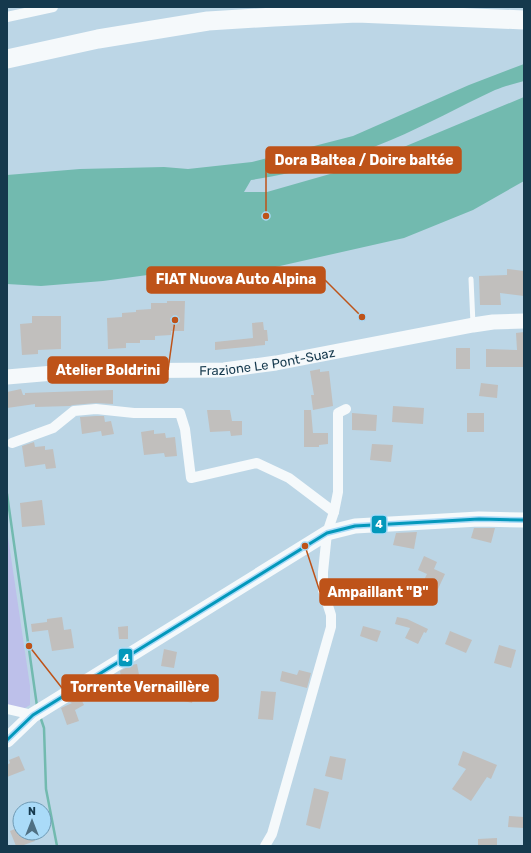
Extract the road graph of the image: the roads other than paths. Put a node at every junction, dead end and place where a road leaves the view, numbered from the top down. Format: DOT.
graph roads {
  1 [pos="53,7"];
  2 [pos="250,7"];
  3 [pos="510,7"];
  4 [pos="524,8"];
  5 [pos="7,17"];
  6 [pos="524,20"];
  7 [pos="7,48"];
  8 [pos="7,60"];
  9 [pos="471,279"];
  10 [pos="524,321"];
  11 [pos="473,325"];
  12 [pos="7,377"];
  13 [pos="346,409"];
  14 [pos="12,442"];
  15 [pos="334,512"];
  16 [pos="524,520"];
  17 [pos="327,533"];
  18 [pos="7,709"];
  19 [pos="33,715"];
  20 [pos="7,740"];
  21 [pos="265,846"];
  1 -- 5 [label="street"];
  2 -- 7 [label="highway"];
  3 -- 4 [label="highway"];
  6 -- 8 [label="highway"];
  9 -- 11 [label="lane"];
  10 -- 11 [label="main road, Frazione Le Pont-Suaz"];
  11 -- 12 [label="main road, Frazione Le Pont-Suaz"];
  13 -- 15 [label="street"];
  14 -- 15 [label="street"];
  15 -- 17 [label="street"];
  16 -- 17 [label="main road"];
  17 -- 19 [label="main road"];
  17 -- 21 [label="street"];
  18 -- 19 [label="street"];
  19 -- 20 [label="main road"];
}
